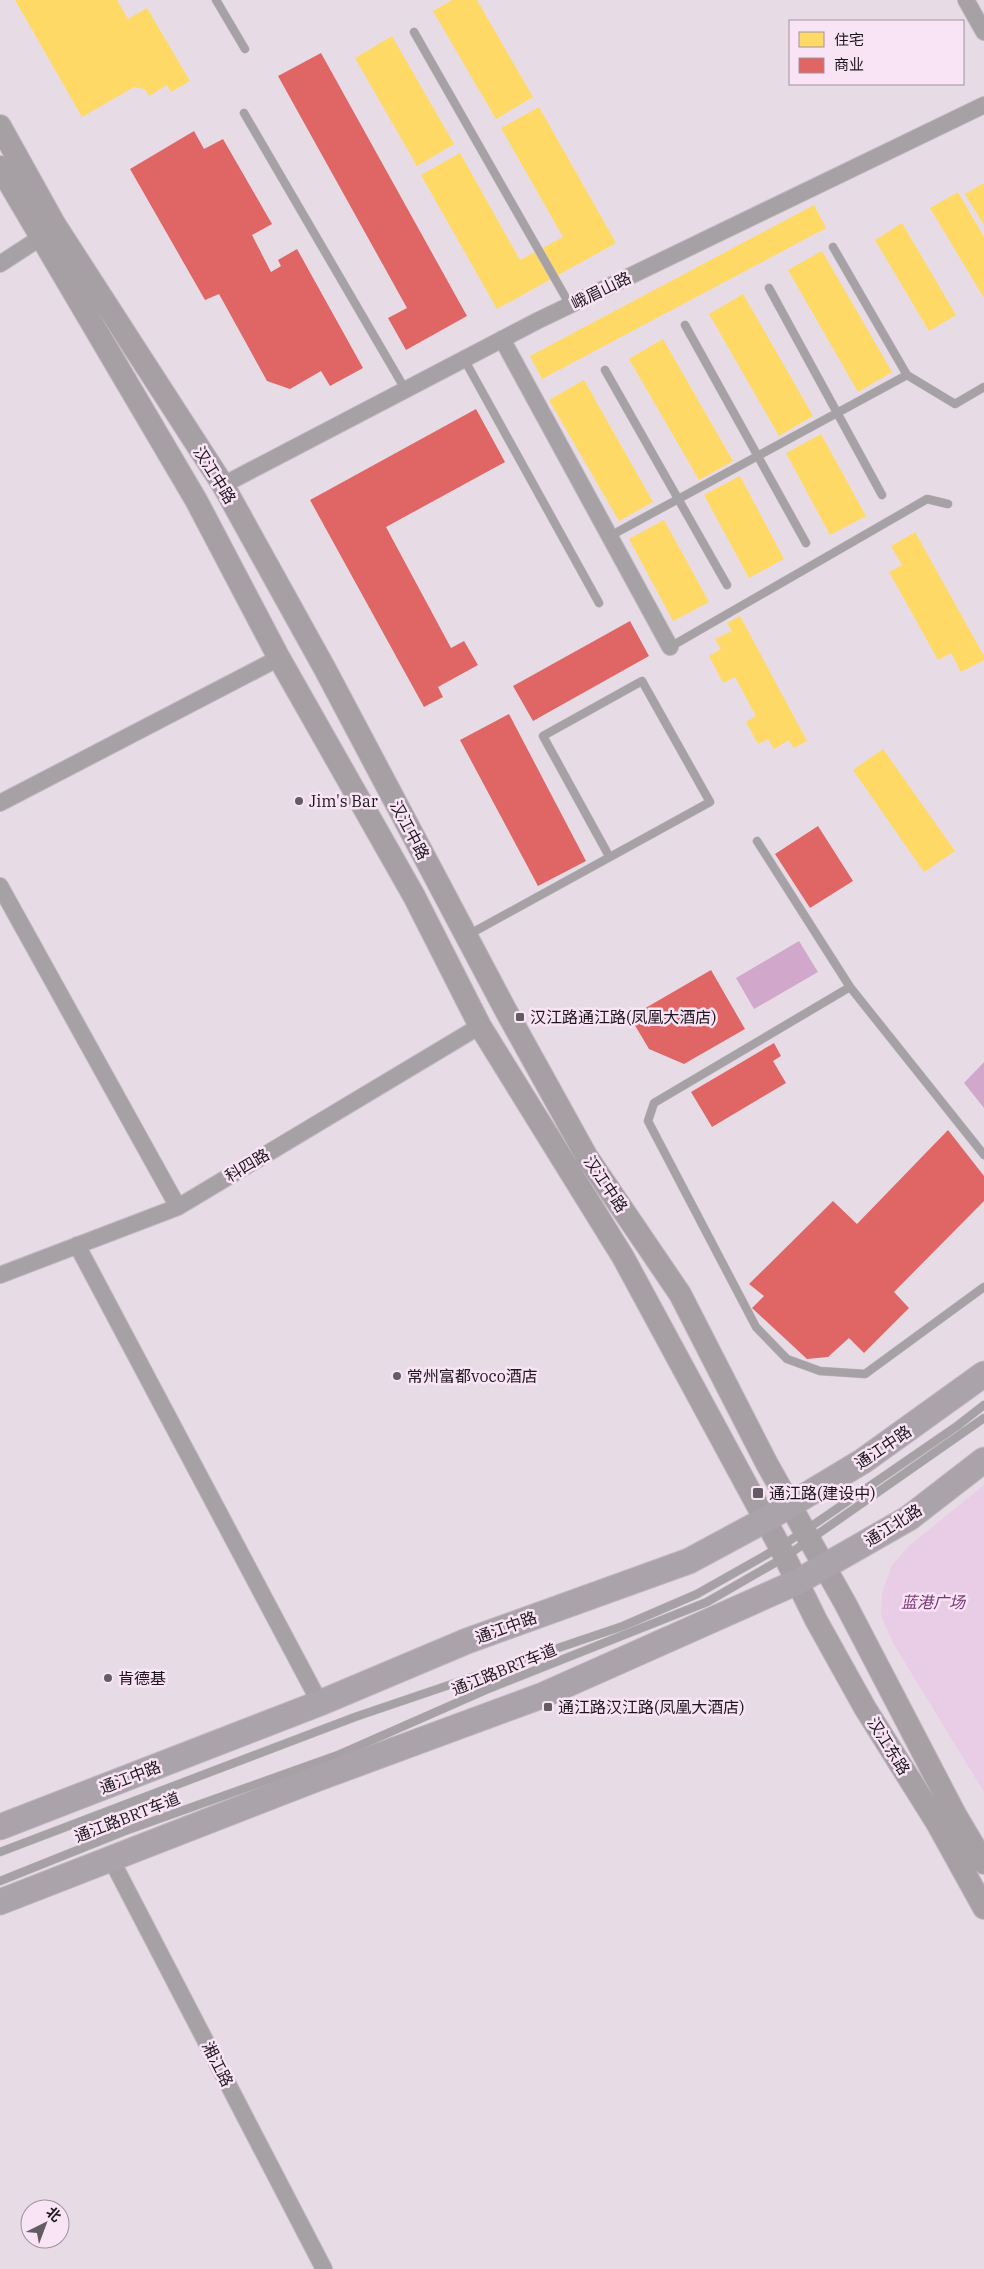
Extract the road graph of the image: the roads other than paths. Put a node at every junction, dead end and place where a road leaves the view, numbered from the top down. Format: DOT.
graph roads {
  1 [pos="216,0"];
  2 [pos="966,0"];
  3 [pos="414,32"];
  4 [pos="984,32"];
  5 [pos="245,49"];
  6 [pos="984,105"];
  7 [pos="244,113"];
  8 [pos="0,126"];
  9 [pos="0,167"];
  10 [pos="40,238"];
  11 [pos="833,247"];
  12 [pos="0,264"];
  13 [pos="769,288"];
  14 [pos="570,305"];
  15 [pos="685,325"];
  16 [pos="502,339"];
  17 [pos="464,359"];
  18 [pos="605,370"];
  19 [pos="907,375"];
  20 [pos="984,387"];
  21 [pos="405,390"];
  22 [pos="837,413"];
  23 [pos="758,456"];
  24 [pos="223,485"];
  25 [pos="882,495"];
  26 [pos="678,499"];
  27 [pos="948,504"];
  28 [pos="610,536"];
  29 [pos="806,543"];
  30 [pos="727,585"];
  31 [pos="599,603"];
  32 [pos="670,647"];
  33 [pos="279,658"];
  34 [pos="0,802"];
  35 [pos="757,841"];
  36 [pos="609,856"];
  37 [pos="0,886"];
  38 [pos="466,936"];
  39 [pos="850,988"];
  40 [pos="480,1026"];
  41 [pos="984,1155"];
  42 [pos="178,1207"];
  43 [pos="77,1245"];
  44 [pos="0,1274"];
  45 [pos="984,1287"];
  46 [pos="984,1374"];
  47 [pos="984,1405"];
  48 [pos="984,1418"];
  49 [pos="984,1460"];
  50 [pos="790,1505"];
  51 [pos="765,1520"];
  52 [pos="807,1535"];
  53 [pos="782,1552"];
  54 [pos="824,1566"];
  55 [pos="797,1582"];
  56 [pos="320,1704"];
  57 [pos="338,1754"];
  58 [pos="0,1827"];
  59 [pos="0,1852"];
  60 [pos="111,1859"];
  61 [pos="984,1863"];
  62 [pos="0,1881"];
  63 [pos="0,1902"];
  64 [pos="984,1908"];
  65 [pos="324,2269"];
  1 -- 5 [label="lane"];
  2 -- 4 [label="street"];
  3 -- 14 [label="lane"];
  6 -- 14 [label="street, 峨眉山路"];
  7 -- 21 [label="lane"];
  8 -- 24 [label="main road, 汉江中路"];
  9 -- 10 [label="main road, 汉江中路"];
  10 -- 12 [label="street"];
  10 -- 33 [label="main road, 汉江中路"];
  11 -- 19 [label="lane"];
  13 -- 22 [label="lane"];
  14 -- 16 [label="street, 峨眉山路"];
  15 -- 23 [label="lane"];
  16 -- 17 [label="street, 峨眉山路"];
  16 -- 28 [label="street"];
  17 -- 21 [label="street, 峨眉山路"];
  17 -- 31 [label="lane"];
  18 -- 26 [label="lane"];
  19 -- 20 [label="lane"];
  19 -- 22 [label="lane"];
  21 -- 24 [label="street, 峨眉山路"];
  22 -- 23 [label="lane"];
  22 -- 25 [label="lane"];
  23 -- 26 [label="lane"];
  23 -- 29 [label="lane"];
  24 -- 38 [label="main road, 汉江中路"];
  26 -- 28 [label="lane"];
  26 -- 30 [label="lane"];
  27 -- 32 [label="lane"];
  28 -- 32 [label="street"];
  33 -- 34 [label="street"];
  33 -- 40 [label="main road, 汉江中路"];
  35 -- 39 [label="lane"];
  36 -- 36 [label="lane"];
  36 -- 38 [label="lane"];
  37 -- 42 [label="street"];
  38 -- 50 [label="main road, 汉江中路"];
  39 -- 41 [label="lane"];
  39 -- 45 [label="lane"];
  40 -- 42 [label="street, 科四路"];
  40 -- 51 [label="main road, 汉江中路"];
  42 -- 43 [label="street, 科四路"];
  43 -- 44 [label="street, 科四路"];
  43 -- 56 [label="street"];
  46 -- 50 [label="main road, 通江中路"];
  47 -- 52 [label="lane, 通江路BRT车道"];
  48 -- 52 [label="lane, 通江路BRT车道"];
  49 -- 54 [label="main road, 通江北路"];
  50 -- 51 [label="main road, 通江中路"];
  50 -- 52 [label="main road, 汉江中路"];
  51 -- 53 [label="main road, 汉江中路"];
  51 -- 56 [label="main road, 通江中路"];
  52 -- 53 [label="lane, 通江路BRT车道"];
  52 -- 53 [label="lane, 通江路BRT车道"];
  52 -- 54 [label="main road, 汉江东路"];
  53 -- 55 [label="main road, 汉江中路"];
  53 -- 57 [label="lane, 通江路BRT车道"];
  53 -- 59 [label="lane, 通江路BRT车道"];
  54 -- 55 [label="main road, 通江北路"];
  54 -- 61 [label="main road, 汉江东路"];
  55 -- 60 [label="main road"];
  55 -- 64 [label="main road, 汉江东路"];
  56 -- 58 [label="main road, 通江中路"];
  57 -- 60 [label="lane"];
  57 -- 62 [label="lane, 通江路BRT车道"];
  60 -- 63 [label="main road"];
  60 -- 65 [label="street, 湘江路"];
}
